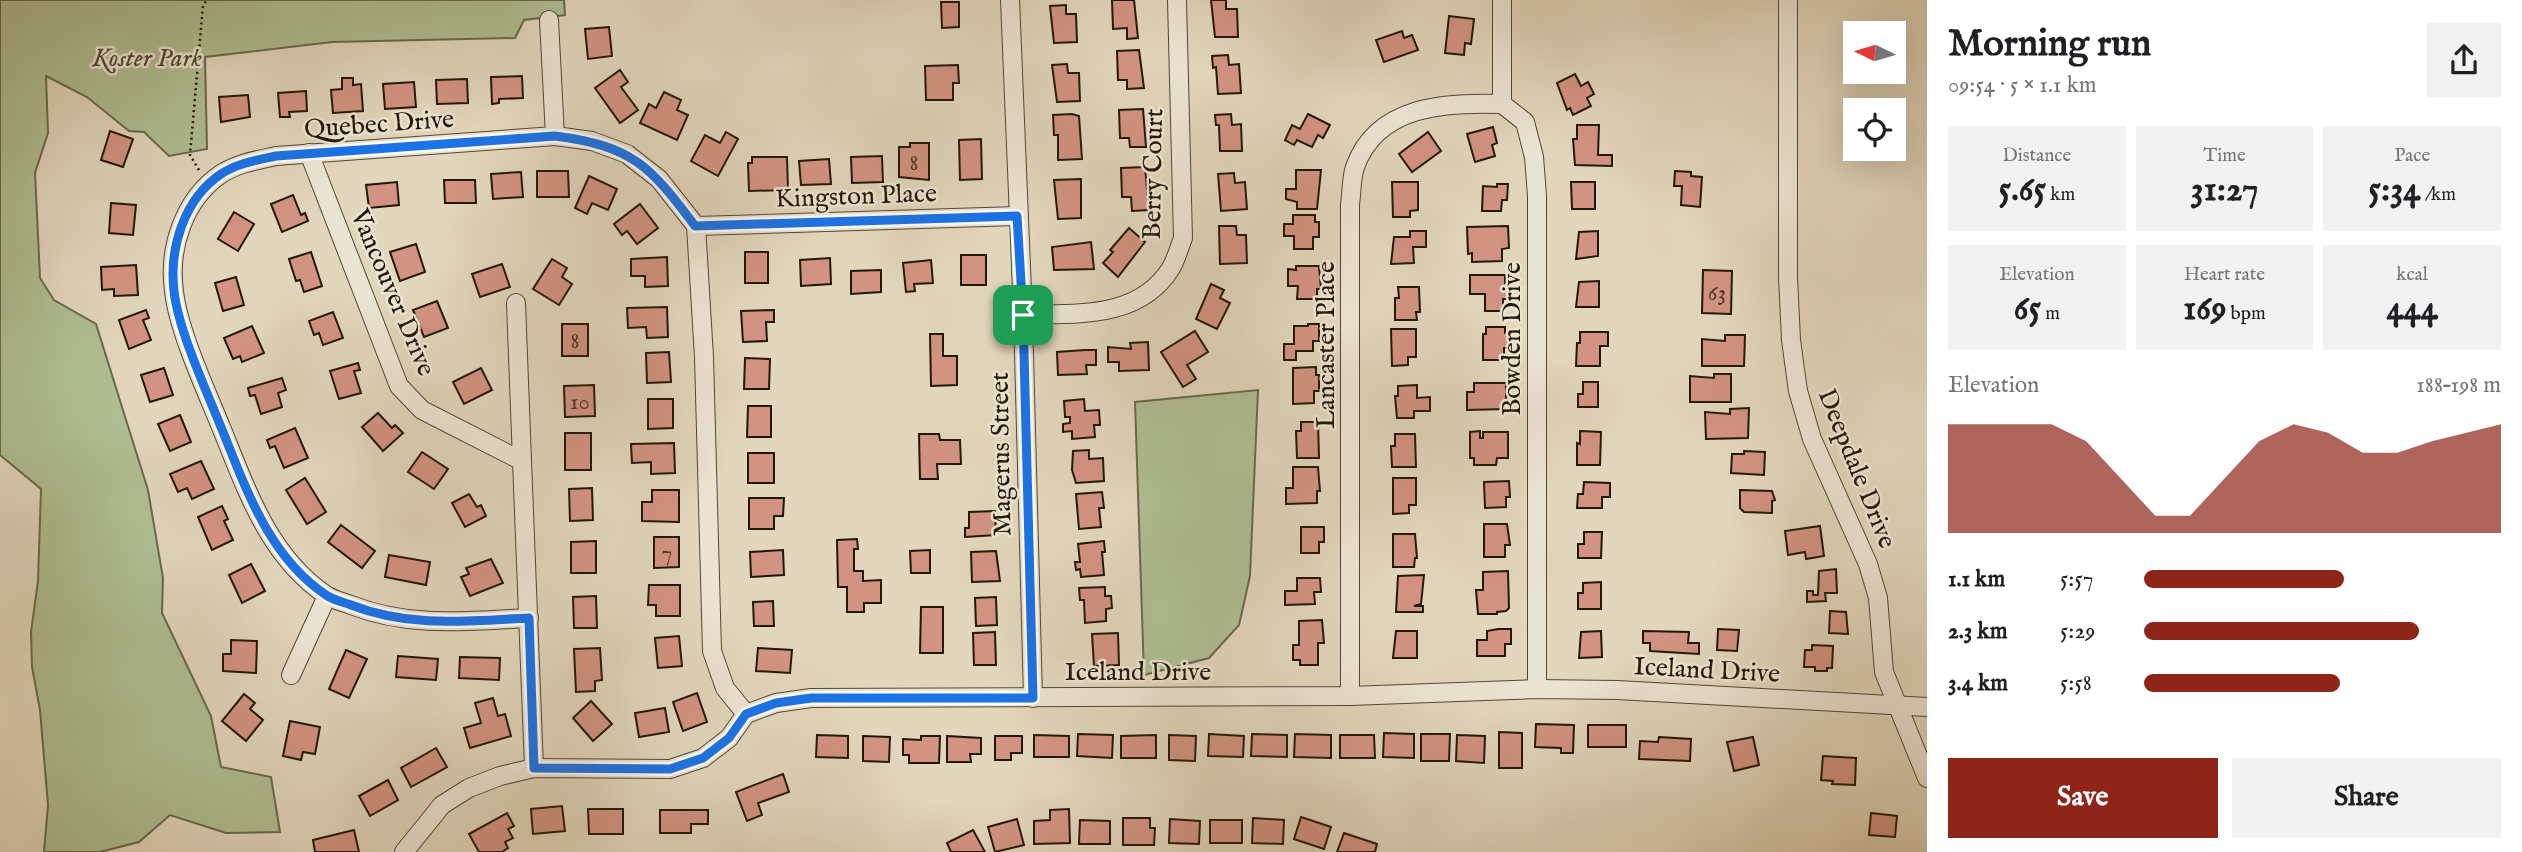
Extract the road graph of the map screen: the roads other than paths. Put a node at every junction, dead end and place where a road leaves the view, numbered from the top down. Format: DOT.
graph roads {
  1 [pos="1010,0"];
  2 [pos="1177,0"];
  3 [pos="1502,0"];
  4 [pos="1788,0"];
  5 [pos="549,20"];
  6 [pos="1502,104"];
  7 [pos="555,136"];
  8 [pos="309,153"];
  9 [pos="1017,216"];
  10 [pos="695,226"];
  11 [pos="516,303"];
  12 [pos="1023,315"];
  13 [pos="522,461"];
  14 [pos="327,596"];
  15 [pos="529,618"];
  16 [pos="291,675"];
  17 [pos="1537,689"];
  18 [pos="1350,696"];
  19 [pos="1033,698"];
  20 [pos="1897,705"];
  21 [pos="1927,707"];
  22 [pos="746,714"];
  23 [pos="534,768"];
  24 [pos="1927,778"];
  25 [pos="404,852"];
  1 -- 9 [label="street, Magerus Street"];
  2 -- 12 [label="street, Berry Court"];
  3 -- 6 [label="street"];
  4 -- 20 [label="street, Deepdale Drive"];
  5 -- 7 [label="street"];
  6 -- 17 [label="street, Bowden Drive"];
  6 -- 18 [label="street, Lancaster Place"];
  7 -- 8 [label="street, Quebec Drive"];
  7 -- 10 [label="street, Quebec Drive"];
  8 -- 13 [label="street, Vancouver Drive"];
  8 -- 14 [label="street, Quebec Drive"];
  9 -- 10 [label="street, Kingston Place"];
  9 -- 12 [label="street, Magerus Street"];
  10 -- 22 [label="street"];
  11 -- 13 [label="street"];
  12 -- 19 [label="street, Magerus Street"];
  13 -- 15 [label="street"];
  14 -- 15 [label="street, Quebec Drive"];
  14 -- 16 [label="street"];
  15 -- 23 [label="street"];
  17 -- 18 [label="street, Iceland Drive"];
  17 -- 20 [label="street, Iceland Drive"];
  18 -- 19 [label="street, Iceland Drive"];
  19 -- 22 [label="street, Iceland Drive"];
  20 -- 21 [label="street, Iceland Drive"];
  20 -- 24 [label="street, Deepdale Drive"];
  22 -- 23 [label="street"];
  23 -- 25 [label="street"];
}
